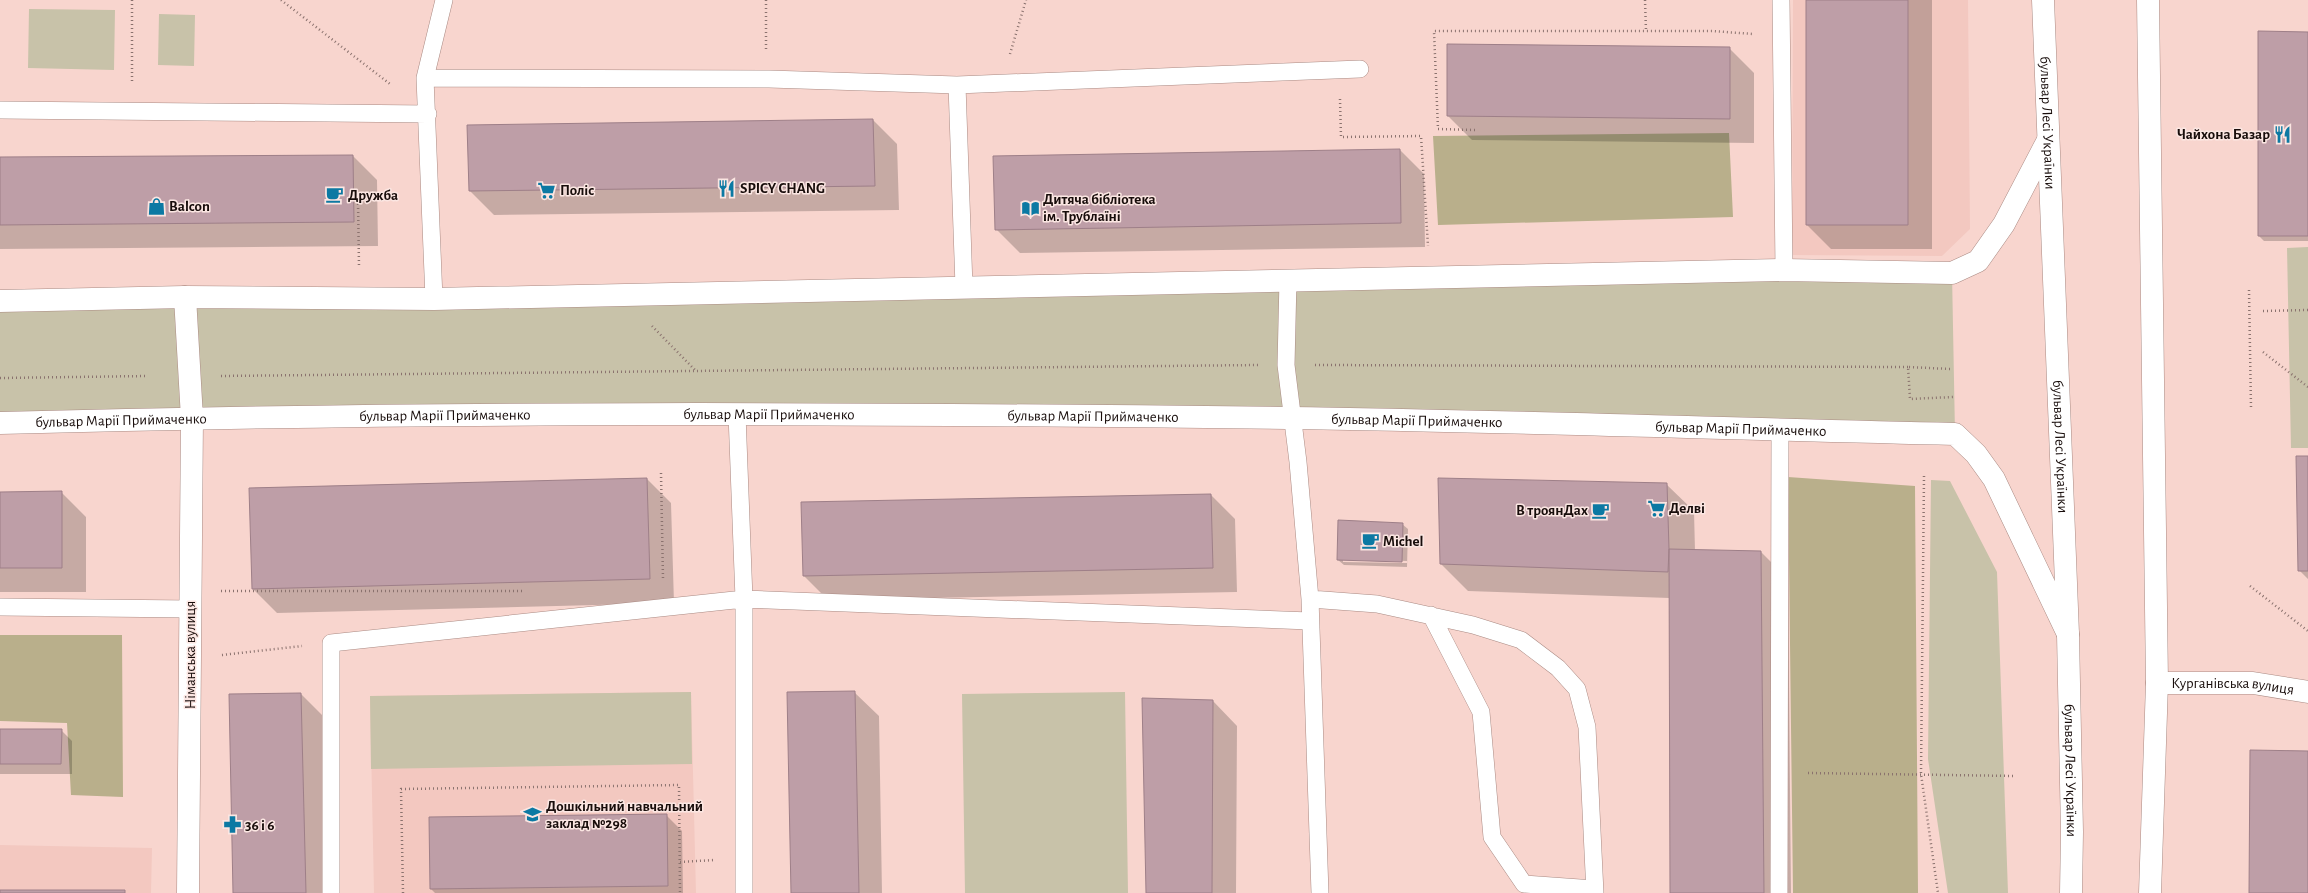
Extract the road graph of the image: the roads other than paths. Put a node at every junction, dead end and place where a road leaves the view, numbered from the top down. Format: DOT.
graph roads {
  1 [pos="444,0"];
  2 [pos="1781,0"];
  3 [pos="2043,0"];
  4 [pos="2148,0"];
  5 [pos="1360,69"];
  6 [pos="426,78"];
  7 [pos="957,85"];
  8 [pos="0,110"];
  9 [pos="428,114"];
  10 [pos="2048,140"];
  11 [pos="1784,270"];
  12 [pos="1288,280"];
  13 [pos="964,287"];
  14 [pos="185,297"];
  15 [pos="434,299"];
  16 [pos="0,300"];
  17 [pos="737,414"];
  18 [pos="192,418"];
  19 [pos="1291,418"];
  20 [pos="0,423"];
  21 [pos="1780,430"];
  22 [pos="744,599"];
  23 [pos="1310,599"];
  24 [pos="190,600"];
  25 [pos="0,607"];
  26 [pos="1431,615"];
  27 [pos="1310,621"];
  28 [pos="2068,634"];
  29 [pos="2157,683"];
  30 [pos="2308,692"];
  31 [pos="1594,891"];
  32 [pos="188,893"];
  33 [pos="331,893"];
  34 [pos="744,893"];
  35 [pos="1320,893"];
  36 [pos="1779,893"];
  37 [pos="2071,893"];
  38 [pos="2150,893"];
  1 -- 6 [label="lane"];
  2 -- 11 [label="lane"];
  3 -- 10 [label="street, бульвар Лесі Українки"];
  4 -- 29 [label="street"];
  5 -- 7 [label="lane"];
  6 -- 7 [label="lane"];
  6 -- 9 [label="lane"];
  7 -- 13 [label="lane"];
  8 -- 9 [label="lane"];
  9 -- 15 [label="lane"];
  10 -- 11 [label="street"];
  10 -- 28 [label="street, бульвар Лесі Українки"];
  11 -- 12 [label="street"];
  12 -- 13 [label="street"];
  12 -- 19 [label="lane"];
  13 -- 15 [label="street"];
  14 -- 15 [label="street"];
  14 -- 16 [label="street"];
  14 -- 18 [label="street, Німанська вулиця"];
  17 -- 18 [label="street, бульвар Марії Приймаченко"];
  17 -- 19 [label="street, бульвар Марії Приймаченко"];
  17 -- 22 [label="lane"];
  18 -- 20 [label="street, бульвар Марії Приймаченко"];
  18 -- 24 [label="street, Німанська вулиця"];
  19 -- 21 [label="street, бульвар Марії Приймаченко"];
  19 -- 23 [label="lane"];
  21 -- 28 [label="street, бульвар Марії Приймаченко"];
  21 -- 36 [label="lane"];
  22 -- 27 [label="lane"];
  22 -- 33 [label="lane"];
  22 -- 34 [label="lane"];
  23 -- 26 [label="lane"];
  23 -- 27 [label="lane"];
  24 -- 25 [label="lane"];
  24 -- 32 [label="street, Німанська вулиця"];
  26 -- 31 [label="lane"];
  26 -- 31 [label="lane"];
  27 -- 35 [label="lane"];
  28 -- 37 [label="street, бульвар Лесі Українки"];
  29 -- 30 [label="street, Курганівська вулиця"];
  29 -- 38 [label="street"];
}
